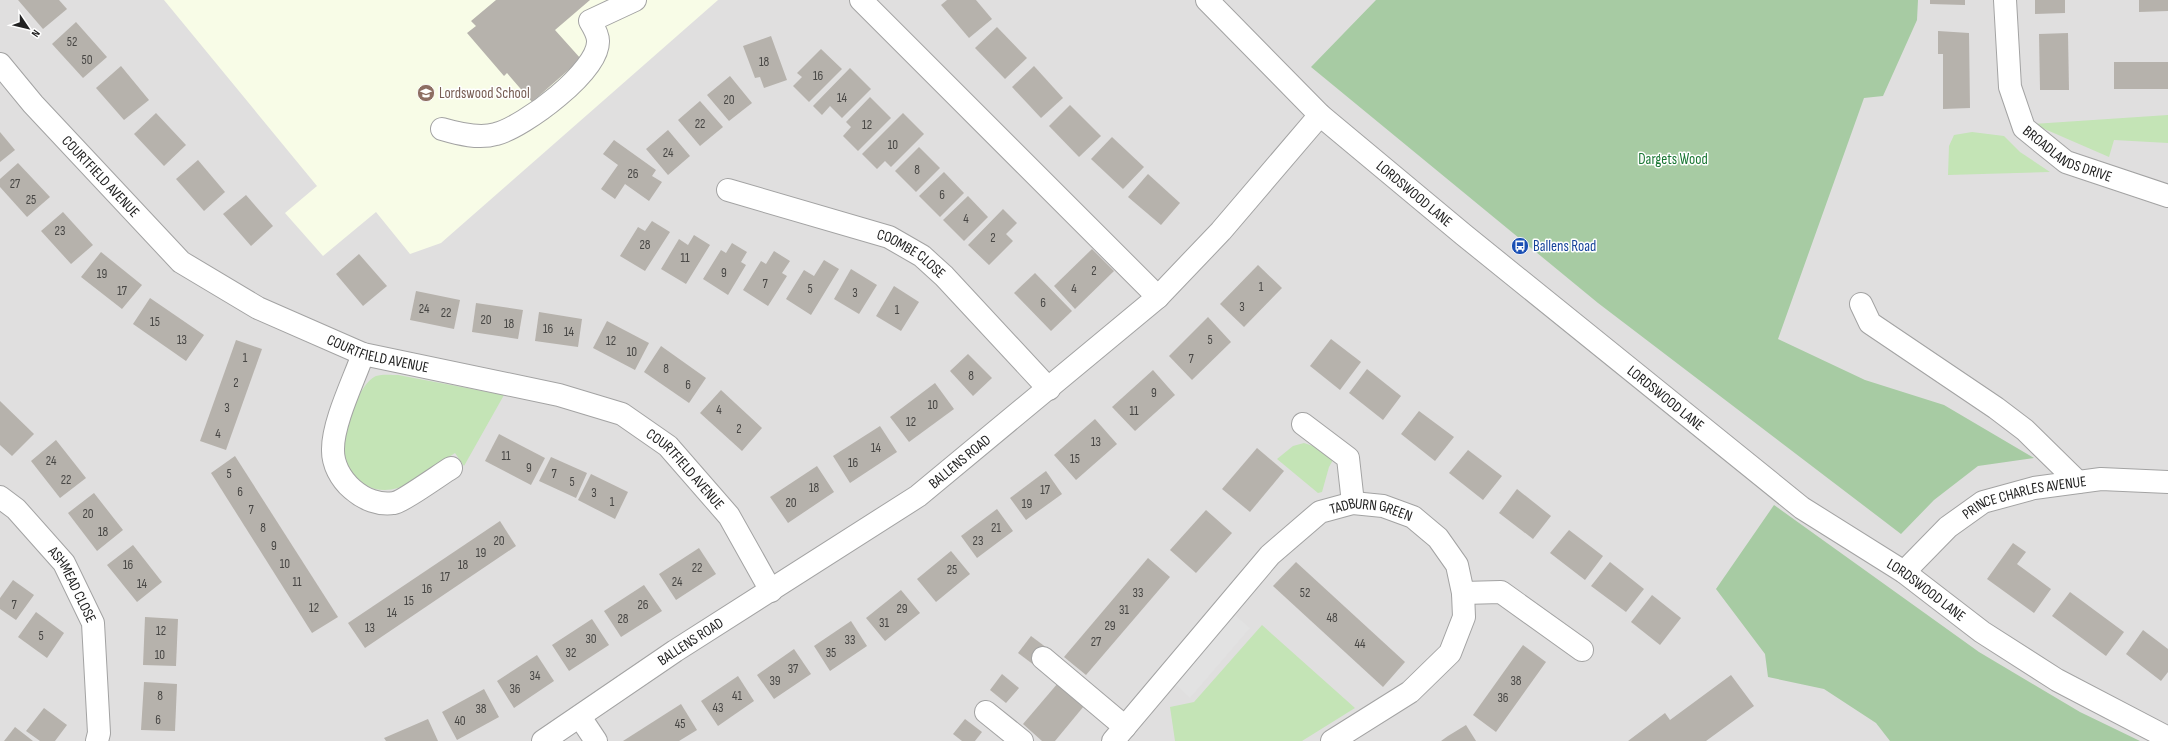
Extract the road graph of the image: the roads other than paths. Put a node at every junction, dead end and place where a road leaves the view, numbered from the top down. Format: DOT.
graph roads {
  1 [pos="635,0"];
  2 [pos="861,0"];
  3 [pos="1207,0"];
  4 [pos="2004,0"];
  5 [pos="0,64"];
  6 [pos="1320,115"];
  7 [pos="442,129"];
  8 [pos="728,190"];
  9 [pos="2168,196"];
  10 [pos="1158,297"];
  11 [pos="1861,304"];
  12 [pos="363,354"];
  13 [pos="1049,388"];
  14 [pos="1303,424"];
  15 [pos="451,468"];
  16 [pos="2078,482"];
  17 [pos="2168,482"];
  18 [pos="0,498"];
  19 [pos="1353,503"];
  20 [pos="1904,572"];
  21 [pos="771,591"];
  22 [pos="1463,593"];
  23 [pos="1582,650"];
  24 [pos="1042,658"];
  25 [pos="986,712"];
  26 [pos="580,717"];
  27 [pos="1124,735"];
  28 [pos="2168,738"];
  29 [pos="97,741"];
  30 [pos="543,741"];
  31 [pos="596,741"];
  32 [pos="1022,741"];
  33 [pos="1332,741"];
  1 -- 7 [label="street"];
  2 -- 10 [label="street"];
  3 -- 6 [label="street, LORDSWOOD LANE"];
  4 -- 9 [label="street, BROADLANDS DRIVE"];
  5 -- 12 [label="street, COURTFIELD AVENUE"];
  6 -- 10 [label="street, BALLENS ROAD"];
  6 -- 20 [label="street, LORDSWOOD LANE"];
  8 -- 13 [label="street, COOMBE CLOSE"];
  10 -- 13 [label="street, BALLENS ROAD"];
  11 -- 16 [label="street"];
  12 -- 15 [label="street"];
  12 -- 21 [label="street, COURTFIELD AVENUE"];
  13 -- 21 [label="street, BALLENS ROAD"];
  14 -- 19 [label="street"];
  16 -- 17 [label="street, PRINCE CHARLES AVENUE"];
  16 -- 20 [label="street, PRINCE CHARLES AVENUE"];
  18 -- 29 [label="street, ASHMEAD CLOSE"];
  19 -- 22 [label="street, TADBURN GREEN"];
  19 -- 27 [label="street, TADBURN GREEN"];
  20 -- 28 [label="street, LORDSWOOD LANE"];
  21 -- 26 [label="street, BALLENS ROAD"];
  22 -- 23 [label="street"];
  22 -- 33 [label="street, TADBURN GREEN"];
  24 -- 27 [label="street"];
  25 -- 32 [label="street"];
  26 -- 30 [label="street, BALLENS ROAD"];
  26 -- 31 [label="street"];
}
